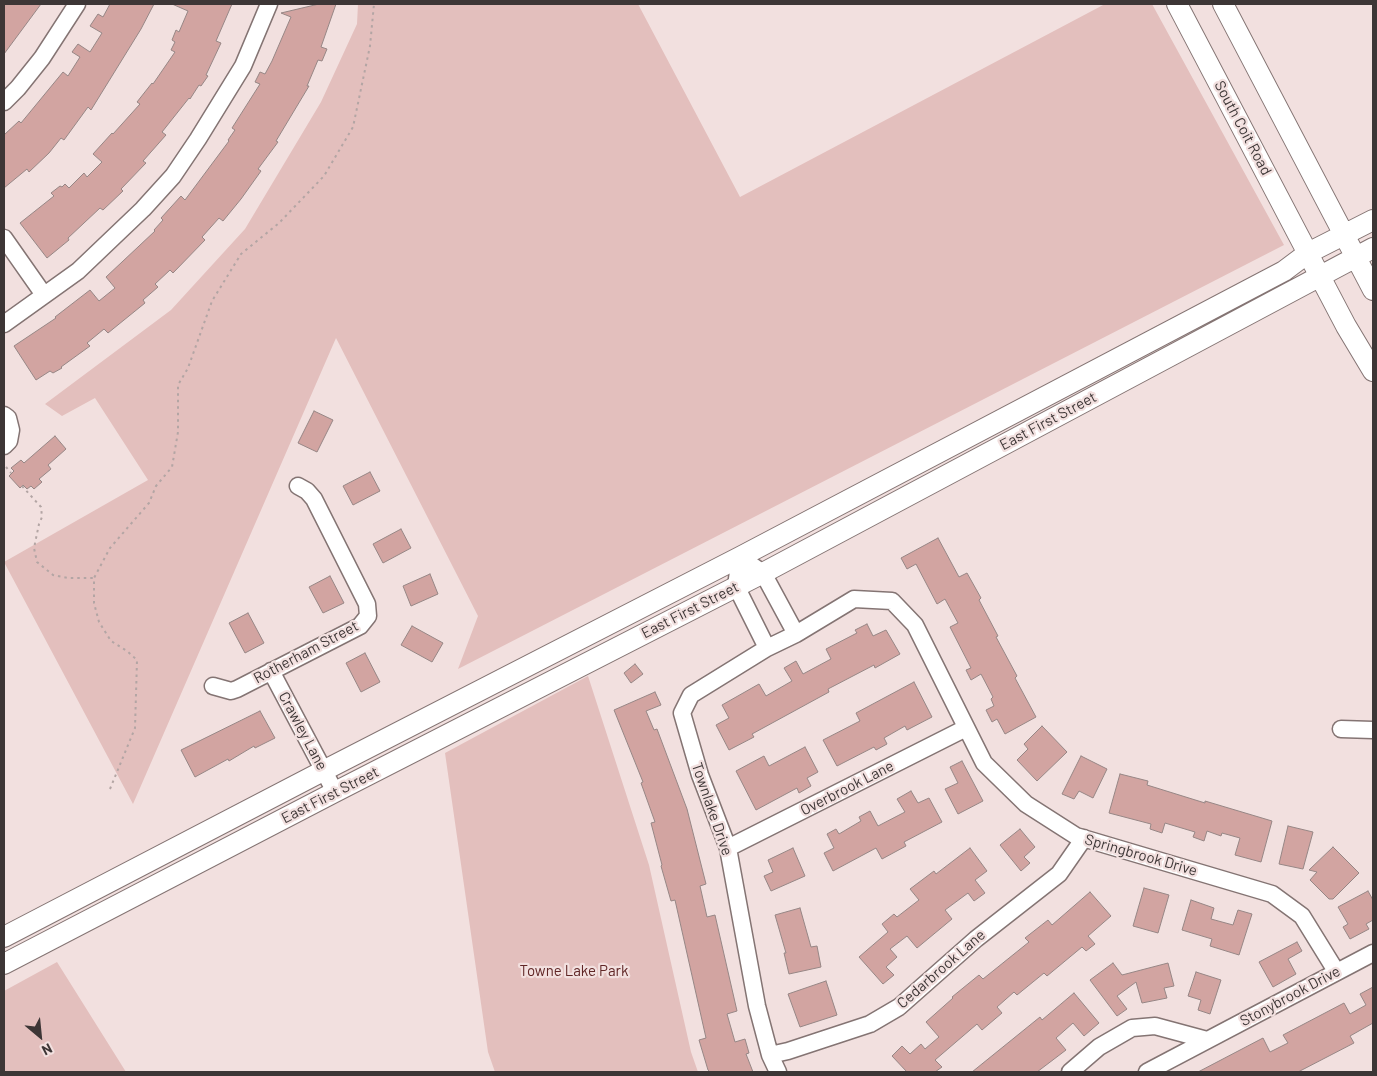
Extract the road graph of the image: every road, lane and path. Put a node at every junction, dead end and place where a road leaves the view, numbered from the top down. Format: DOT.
graph roads {
  1 [pos="77,4"];
  2 [pos="269,4"];
  3 [pos="374,4"];
  4 [pos="1223,4"];
  5 [pos="1185,6"];
  6 [pos="4,102"];
  7 [pos="1373,220"];
  8 [pos="1344,235"];
  9 [pos="4,238"];
  10 [pos="1308,253"];
  11 [pos="1365,253"];
  12 [pos="1320,276"];
  13 [pos="1373,290"];
  14 [pos="44,295"];
  15 [pos="4,324"];
  16 [pos="1373,371"];
  17 [pos="4,415"];
  18 [pos="4,446"];
  19 [pos="6,467"];
  20 [pos="11,473"];
  21 [pos="22,486"];
  22 [pos="298,486"];
  23 [pos="740,557"];
  24 [pos="763,572"];
  25 [pos="94,578"];
  26 [pos="736,586"];
  27 [pos="796,634"];
  28 [pos="767,648"];
  29 [pos="271,671"];
  30 [pos="213,686"];
  31 [pos="966,728"];
  32 [pos="1342,729"];
  33 [pos="1373,730"];
  34 [pos="324,771"];
  35 [pos="110,789"];
  36 [pos="335,792"];
  37 [pos="1084,838"];
  38 [pos="728,848"];
  39 [pos="4,937"];
  40 [pos="1373,953"];
  41 [pos="4,964"];
  42 [pos="1336,971"];
  43 [pos="1206,1040"];
  44 [pos="770,1055"];
  45 [pos="778,1072"];
  46 [pos="1070,1072"];
  47 [pos="1147,1072"];
  1 -- 6 [label="street"];
  2 -- 14 [label="street"];
  3 -- 25 [label="path"];
  4 -- 8 [label="main road"];
  5 -- 10 [label="main road, South Coit Road"];
  7 -- 8 [label="main road"];
  8 -- 10 [label="main road, East First Street"];
  8 -- 11 [label="main road"];
  9 -- 14 [label="street"];
  10 -- 12 [label="main road, South Coit Road"];
  10 -- 23 [label="main road, East First Street"];
  11 -- 12 [label="main road, East First Street"];
  11 -- 13 [label="main road"];
  12 -- 16 [label="main road, South Coit Road"];
  12 -- 24 [label="main road, East First Street"];
  14 -- 15 [label="street"];
  17 -- 18 [label="street"];
  19 -- 20 [label="path"];
  21 -- 25 [label="path"];
  22 -- 29 [label="street, Rotherham Street"];
  23 -- 24 [label="street"];
  23 -- 26 [label="street"];
  23 -- 34 [label="main road, East First Street"];
  24 -- 26 [label="main road, East First Street"];
  24 -- 27 [label="street"];
  25 -- 35 [label="path"];
  26 -- 28 [label="street"];
  26 -- 36 [label="main road, East First Street"];
  27 -- 28 [label="street, Townlake Drive"];
  27 -- 31 [label="street, Springbrook Drive"];
  28 -- 38 [label="street, Townlake Drive"];
  29 -- 30 [label="street, Rotherham Street"];
  29 -- 34 [label="street, Crawley Lane"];
  31 -- 37 [label="street, Springbrook Drive"];
  31 -- 38 [label="street, Overbrook Lane"];
  32 -- 33 [label="street"];
  34 -- 36 [label="street, Crawley Lane"];
  34 -- 39 [label="main road, East First Street"];
  36 -- 41 [label="main road, East First Street"];
  37 -- 42 [label="street, Springbrook Drive"];
  37 -- 44 [label="street, Cedarbrook Lane"];
  38 -- 44 [label="street, Townlake Drive"];
  40 -- 42 [label="street, Stonybrook Drive"];
  42 -- 43 [label="street, Stonybrook Drive"];
  43 -- 46 [label="street"];
  43 -- 47 [label="street, Stonybrook Drive"];
  44 -- 45 [label="street, Townlake Drive"];
}
